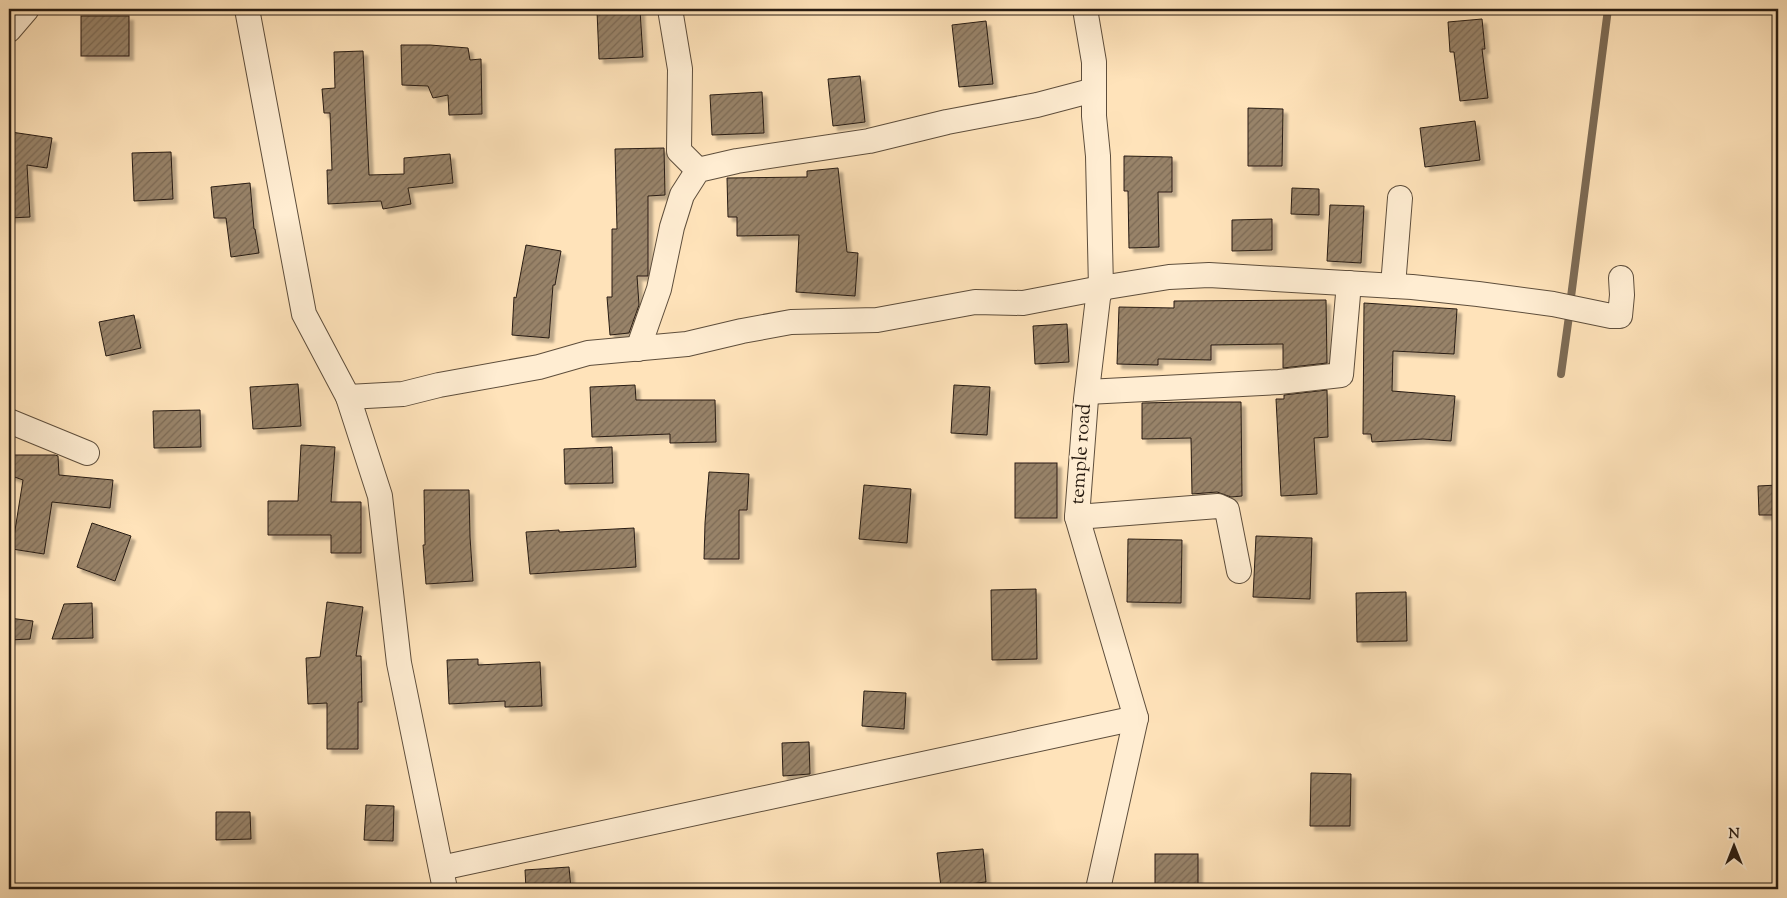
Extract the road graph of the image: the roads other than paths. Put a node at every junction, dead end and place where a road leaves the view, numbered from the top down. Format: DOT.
graph roads {
  1 [pos="27,9"];
  2 [pos="247,9"];
  3 [pos="670,9"];
  4 [pos="1085,9"];
  5 [pos="9,30"];
  6 [pos="1094,90"];
  7 [pos="698,170"];
  8 [pos="1400,198"];
  9 [pos="1620,278"];
  10 [pos="1349,283"];
  11 [pos="1393,286"];
  12 [pos="1101,288"];
  13 [pos="638,349"];
  14 [pos="1087,392"];
  15 [pos="348,396"];
  16 [pos="9,421"];
  17 [pos="86,453"];
  18 [pos="1077,517"];
  19 [pos="1239,571"];
  20 [pos="1136,718"];
  21 [pos="443,879"];
  22 [pos="1098,889"];
  1 -- 5 [label="street"];
  2 -- 15 [label="street"];
  3 -- 7 [label="street"];
  4 -- 6 [label="street, temple road"];
  6 -- 7 [label="street"];
  6 -- 12 [label="street, temple road"];
  7 -- 13 [label="street"];
  8 -- 11 [label="street"];
  9 -- 11 [label="street"];
  10 -- 11 [label="street"];
  10 -- 12 [label="street"];
  10 -- 14 [label="street"];
  12 -- 13 [label="street"];
  12 -- 14 [label="street, temple road"];
  13 -- 15 [label="street"];
  14 -- 18 [label="street, temple road"];
  15 -- 21 [label="street"];
  16 -- 17 [label="street"];
  18 -- 19 [label="street"];
  18 -- 20 [label="street, temple road"];
  20 -- 21 [label="street"];
  20 -- 22 [label="street, temple road"];
}
